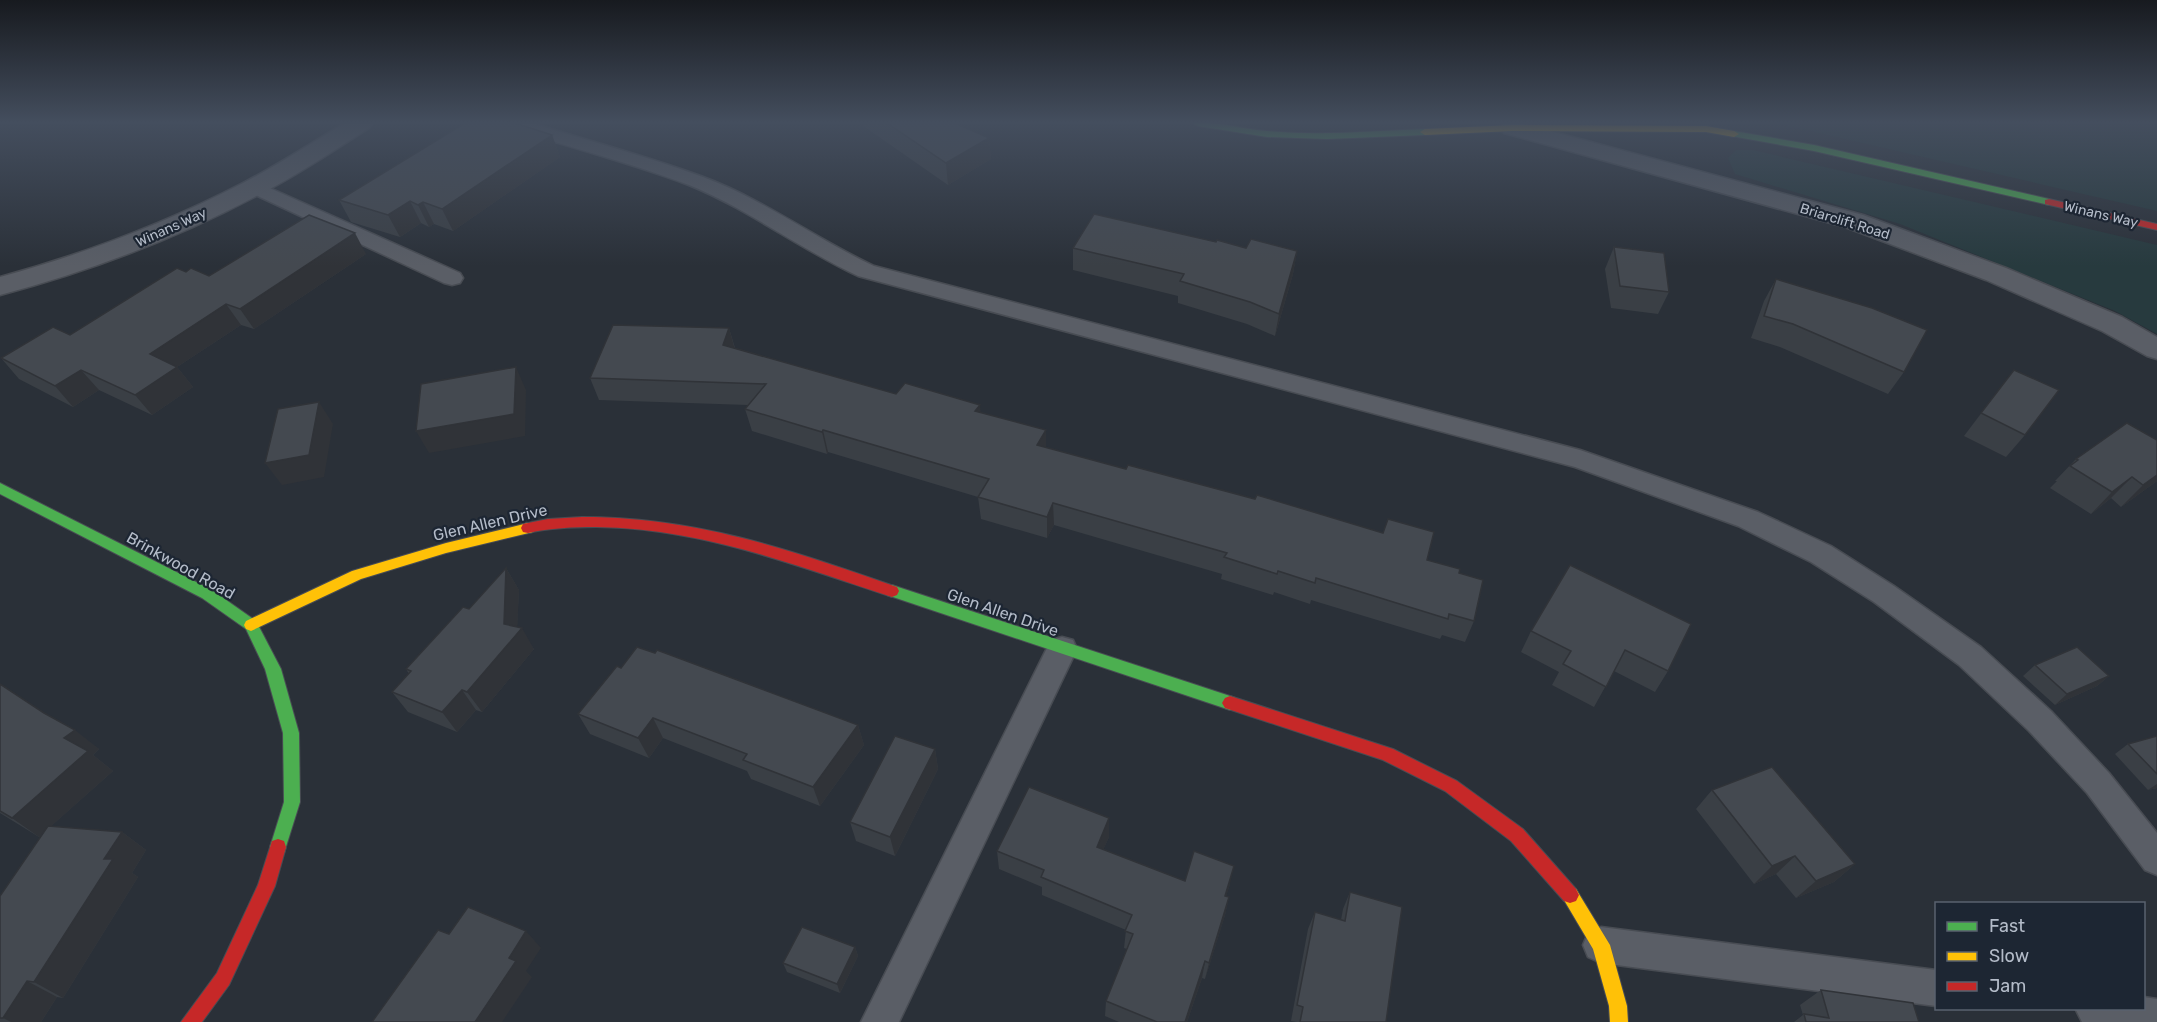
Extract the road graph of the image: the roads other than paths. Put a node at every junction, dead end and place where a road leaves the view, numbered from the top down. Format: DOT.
graph roads {
  1 [pos="281,171"];
  2 [pos="663,171"];
  3 [pos="1669,171"];
  4 [pos="1908,171"];
  5 [pos="254,187"];
  6 [pos="2157,227"];
  7 [pos="452,278"];
  8 [pos="0,286"];
  9 [pos="2157,348"];
  10 [pos="0,488"];
  11 [pos="251,625"];
  12 [pos="1062,650"];
  13 [pos="2157,859"];
  14 [pos="1600,945"];
  15 [pos="1935,988"];
  16 [pos="2107,1010"];
  17 [pos="2157,1017"];
  18 [pos="190,1022"];
  19 [pos="880,1022"];
  20 [pos="1619,1022"];
  1 -- 5 [label="street, Winans Way"];
  2 -- 13 [label="lane"];
  3 -- 9 [label="street, Briarclift Road"];
  4 -- 6 [label="street, Winans Way"];
  5 -- 7 [label="lane"];
  5 -- 8 [label="street, Winans Way"];
  10 -- 11 [label="street, Brinkwood Road"];
  11 -- 12 [label="street, Glen Allen Drive"];
  11 -- 18 [label="street, Brinkwood Road"];
  12 -- 14 [label="street, Glen Allen Drive"];
  12 -- 19 [label="lane"];
  14 -- 15 [label="lane"];
  14 -- 20 [label="street, Glen Allen Drive"];
  16 -- 17 [label="lane"];
}
